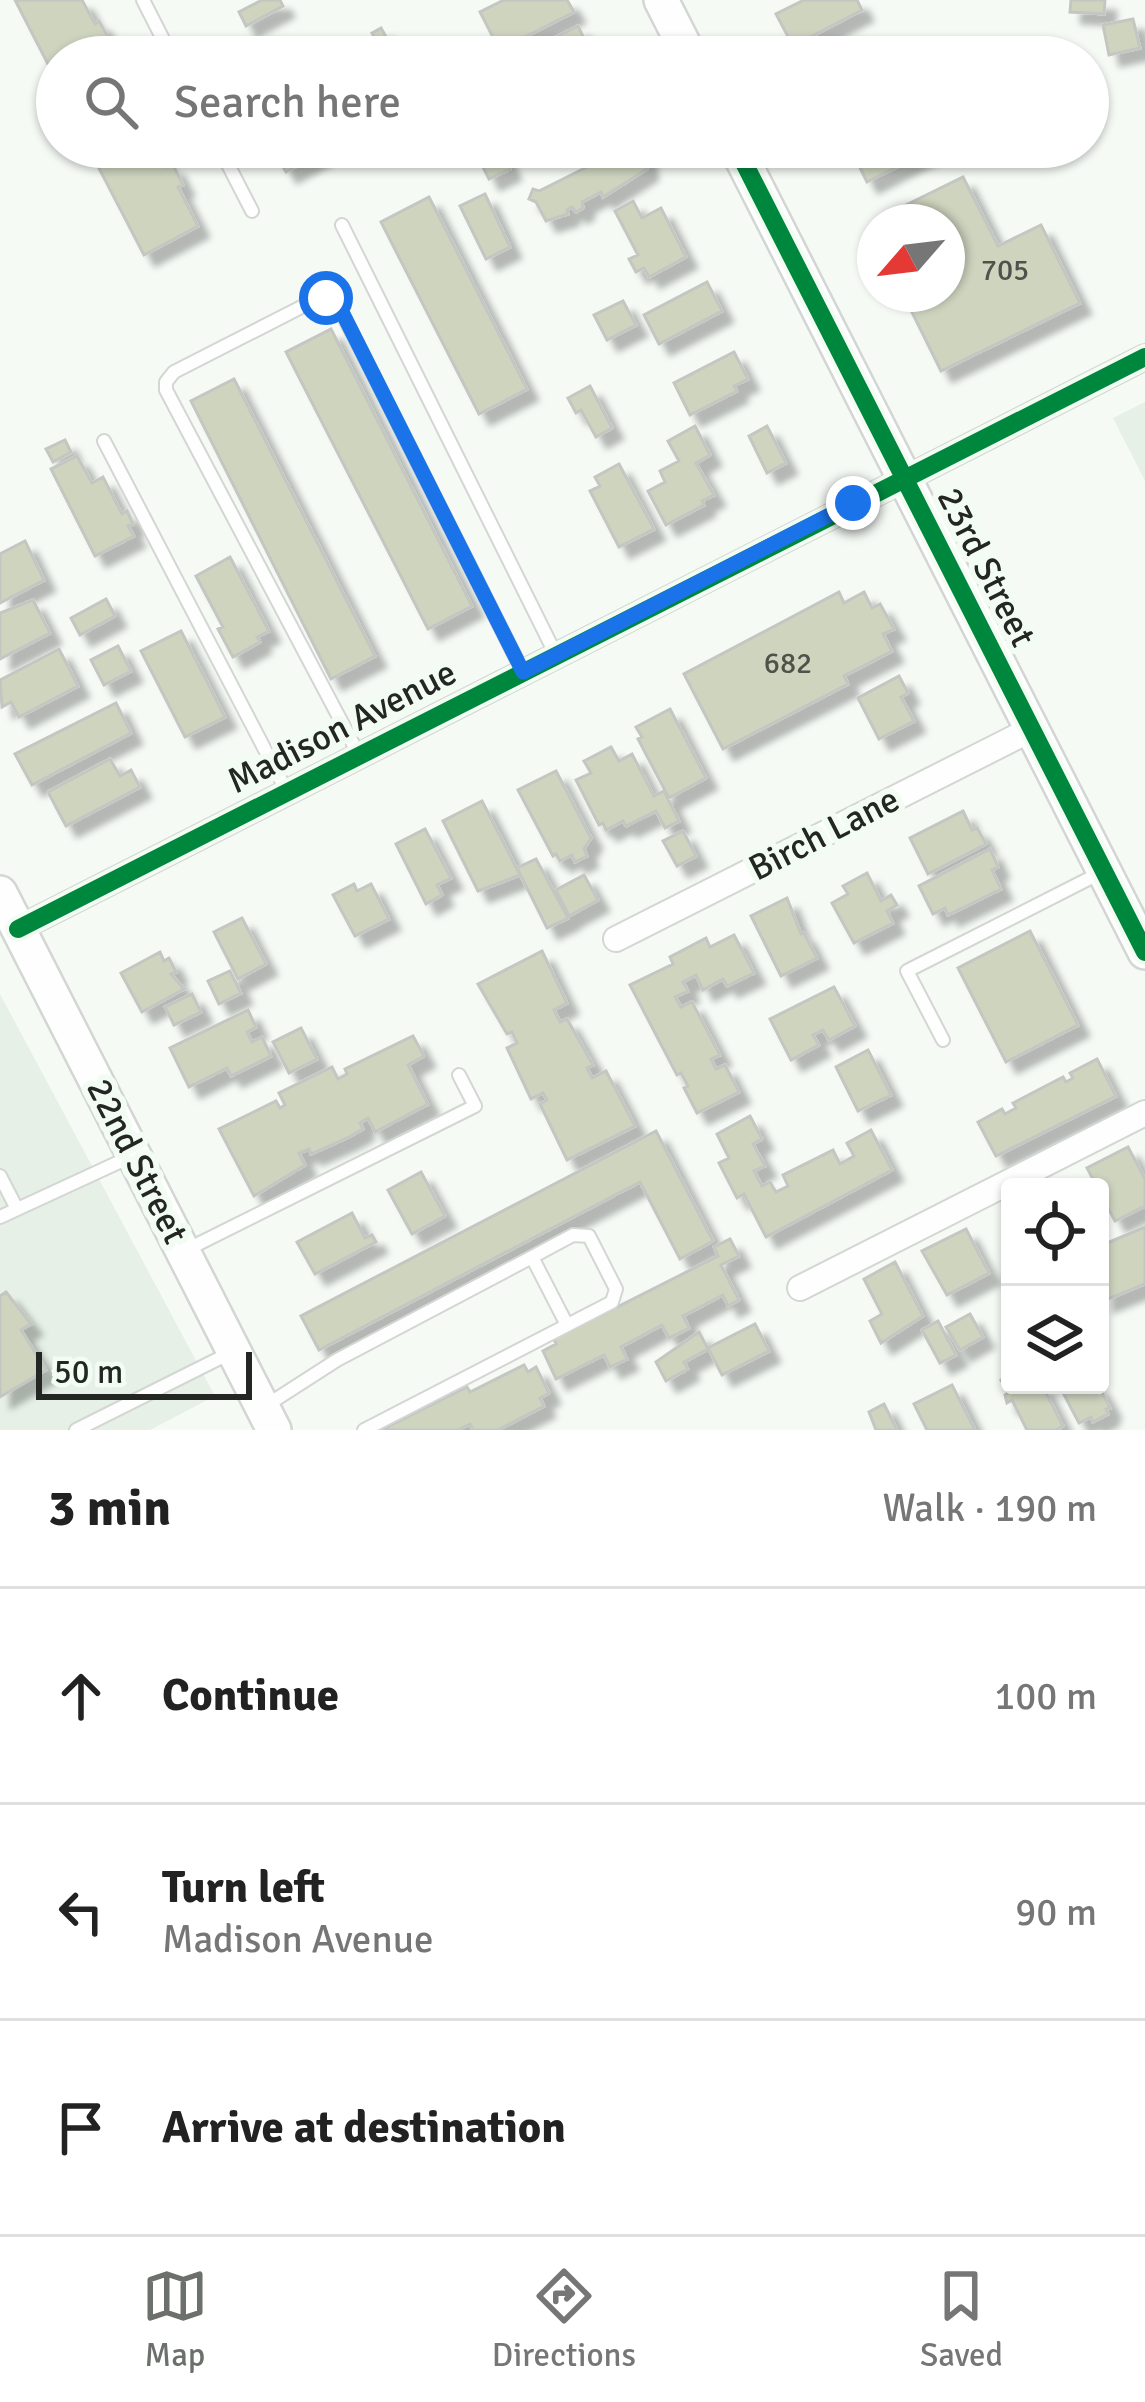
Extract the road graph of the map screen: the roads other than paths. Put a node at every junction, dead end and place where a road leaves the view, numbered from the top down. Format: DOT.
graph roads {
  1 [pos="143,0"];
  2 [pos="661,0"];
  3 [pos="161,36"];
  4 [pos="679,36"];
  5 [pos="230,168"];
  6 [pos="747,168"];
  7 [pos="252,211"];
  8 [pos="342,225"];
  9 [pos="1145,357"];
  10 [pos="104,441"];
  11 [pos="904,478"];
  12 [pos="556,655"];
  13 [pos="523,672"];
  14 [pos="1032,729"];
  15 [pos="359,755"];
  16 [pos="287,792"];
  17 [pos="1104,871"];
  18 [pos="0,893"];
  19 [pos="9,934"];
  20 [pos="616,939"];
  21 [pos="1145,952"];
  22 [pos="943,1040"];
  23 [pos="459,1075"];
  24 [pos="1145,1113"];
  25 [pos="134,1155"];
  26 [pos="0,1176"];
  27 [pos="17,1209"];
  28 [pos="0,1217"];
  29 [pos="183,1252"];
  30 [pos="532,1257"];
  31 [pos="800,1288"];
  32 [pos="567,1325"];
  33 [pos="233,1351"];
  34 [pos="268,1419"];
  35 [pos="76,1430"];
  36 [pos="364,1430"];
  1 -- 3 [label="lane"];
  2 -- 4 [label="street"];
  5 -- 7 [label="lane"];
  6 -- 11 [label="street, 23rd Street"];
  8 -- 12 [label="lane"];
  9 -- 11 [label="street, Madison Avenue"];
  10 -- 16 [label="lane"];
  11 -- 12 [label="street, Madison Avenue"];
  11 -- 14 [label="street, 23rd Street"];
  12 -- 13 [label="street, Madison Avenue"];
  13 -- 15 [label="street, Madison Avenue"];
  13 -- 15 [label="lane"];
  14 -- 17 [label="street, 23rd Street"];
  14 -- 20 [label="street, Birch Lane"];
  15 -- 16 [label="street, Madison Avenue"];
  16 -- 19 [label="street, Madison Avenue"];
  17 -- 21 [label="street, 23rd Street"];
  17 -- 22 [label="lane"];
  18 -- 19 [label="street, 22nd Street"];
  19 -- 25 [label="street, 22nd Street"];
  23 -- 29 [label="lane"];
  24 -- 31 [label="street"];
  25 -- 27 [label="lane"];
  25 -- 29 [label="street, 22nd Street"];
  26 -- 27 [label="lane"];
  27 -- 28 [label="lane"];
  29 -- 33 [label="street, 22nd Street"];
  30 -- 32 [label="lane"];
  30 -- 32 [label="lane"];
  30 -- 34 [label="lane"];
  32 -- 36 [label="lane"];
  33 -- 34 [label="street, 22nd Street"];
  33 -- 35 [label="lane"];
}
